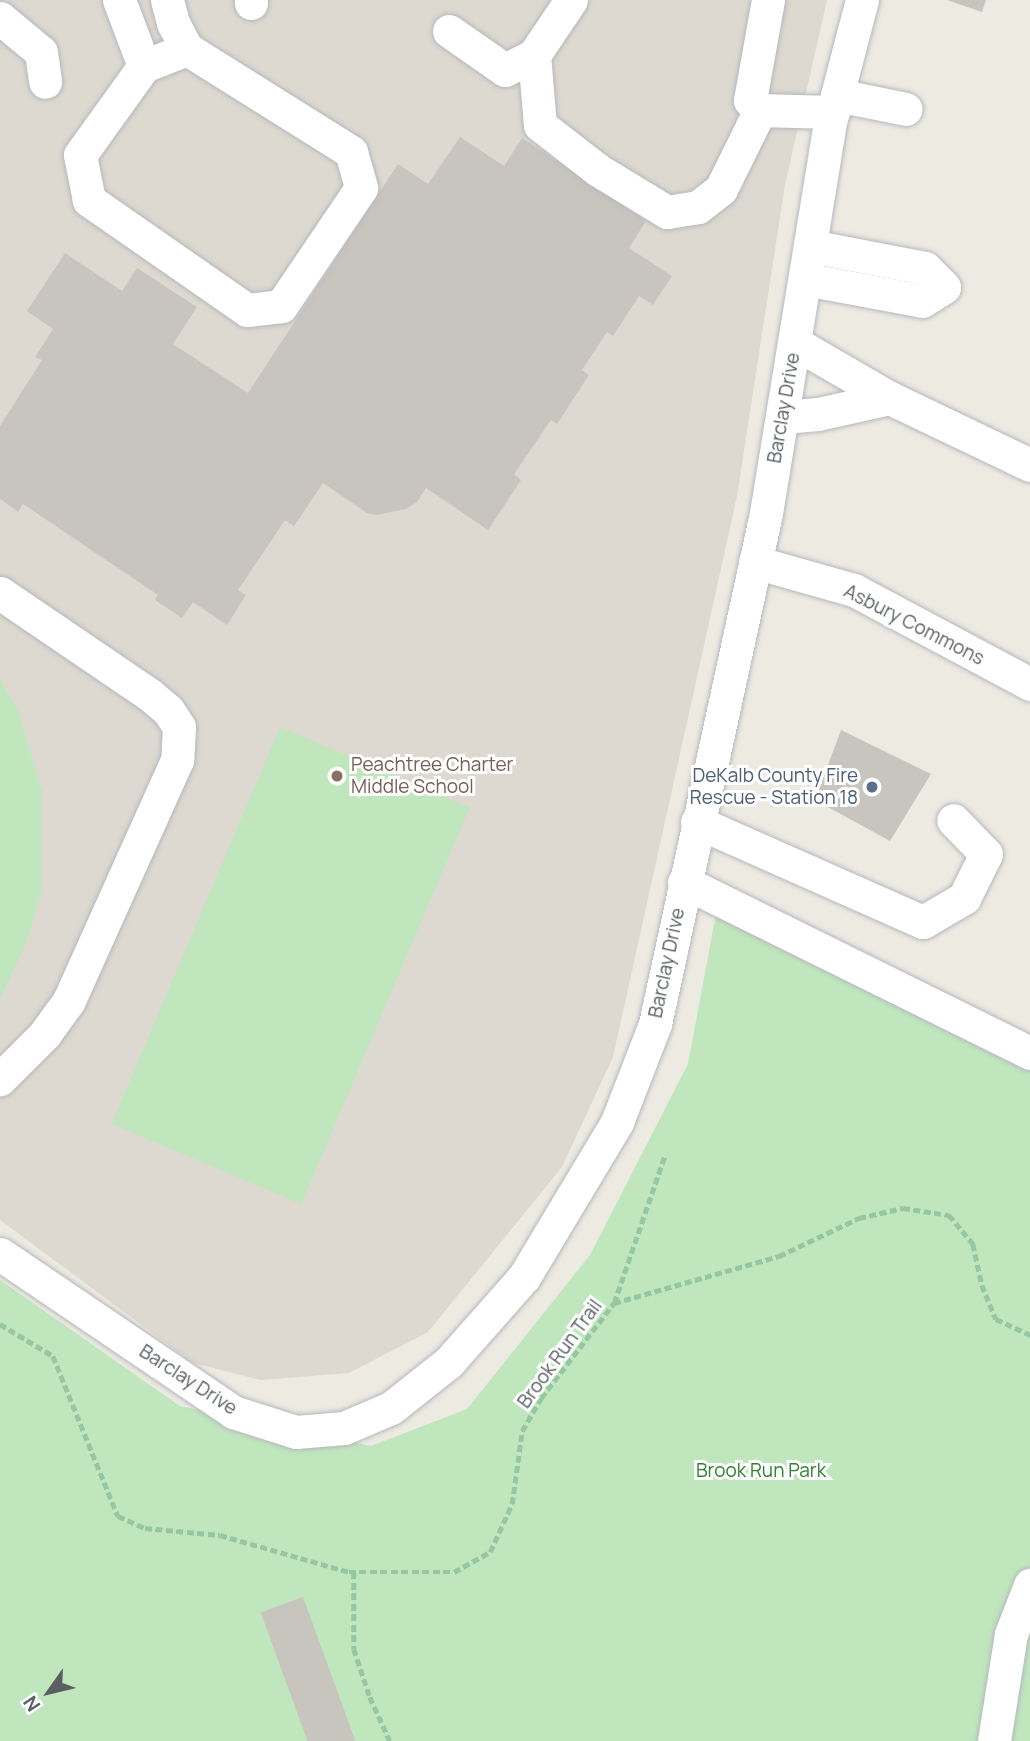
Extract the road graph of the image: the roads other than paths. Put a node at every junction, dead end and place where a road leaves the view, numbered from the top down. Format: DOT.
graph roads {
  1 [pos="119,0"];
  2 [pos="167,0"];
  3 [pos="571,0"];
  4 [pos="768,0"];
  5 [pos="862,0"];
  6 [pos="0,19"];
  7 [pos="449,31"];
  8 [pos="187,49"];
  9 [pos="534,55"];
  10 [pos="144,66"];
  11 [pos="45,82"];
  12 [pos="835,104"];
  13 [pos="906,109"];
  14 [pos="760,110"];
  15 [pos="810,246"];
  16 [pos="864,257"];
  17 [pos="804,279"];
  18 [pos="865,290"];
  19 [pos="795,343"];
  20 [pos="890,398"];
  21 [pos="783,417"];
  22 [pos="1030,465"];
  23 [pos="755,562"];
  24 [pos="0,593"];
  25 [pos="1030,684"];
  26 [pos="953,820"];
  27 [pos="697,822"];
  28 [pos="684,881"];
  29 [pos="1030,1053"];
  30 [pos="0,1079"];
  31 [pos="0,1254"];
  32 [pos="1030,1586"];
  33 [pos="995,1741"];
  1 -- 10 [label="street"];
  2 -- 8 [label="street"];
  3 -- 9 [label="street"];
  4 -- 14 [label="street"];
  5 -- 12 [label="street, Barclay Drive"];
  6 -- 11 [label="street"];
  7 -- 9 [label="street"];
  8 -- 10 [label="street"];
  8 -- 10 [label="street"];
  9 -- 14 [label="street"];
  12 -- 13 [label="street"];
  12 -- 14 [label="street"];
  12 -- 15 [label="street, Barclay Drive"];
  15 -- 16 [label="street"];
  15 -- 17 [label="street, Barclay Drive"];
  16 -- 18 [label="street"];
  16 -- 18 [label="street"];
  17 -- 18 [label="street"];
  17 -- 19 [label="street, Barclay Drive"];
  19 -- 20 [label="street"];
  19 -- 21 [label="street, Barclay Drive"];
  20 -- 21 [label="street"];
  20 -- 22 [label="street"];
  21 -- 23 [label="street, Barclay Drive"];
  23 -- 25 [label="street, Asbury Commons"];
  23 -- 27 [label="street, Barclay Drive"];
  24 -- 30 [label="street"];
  26 -- 27 [label="street"];
  27 -- 28 [label="street, Barclay Drive"];
  28 -- 29 [label="street"];
  28 -- 31 [label="street, Barclay Drive"];
  32 -- 33 [label="street"];
}
